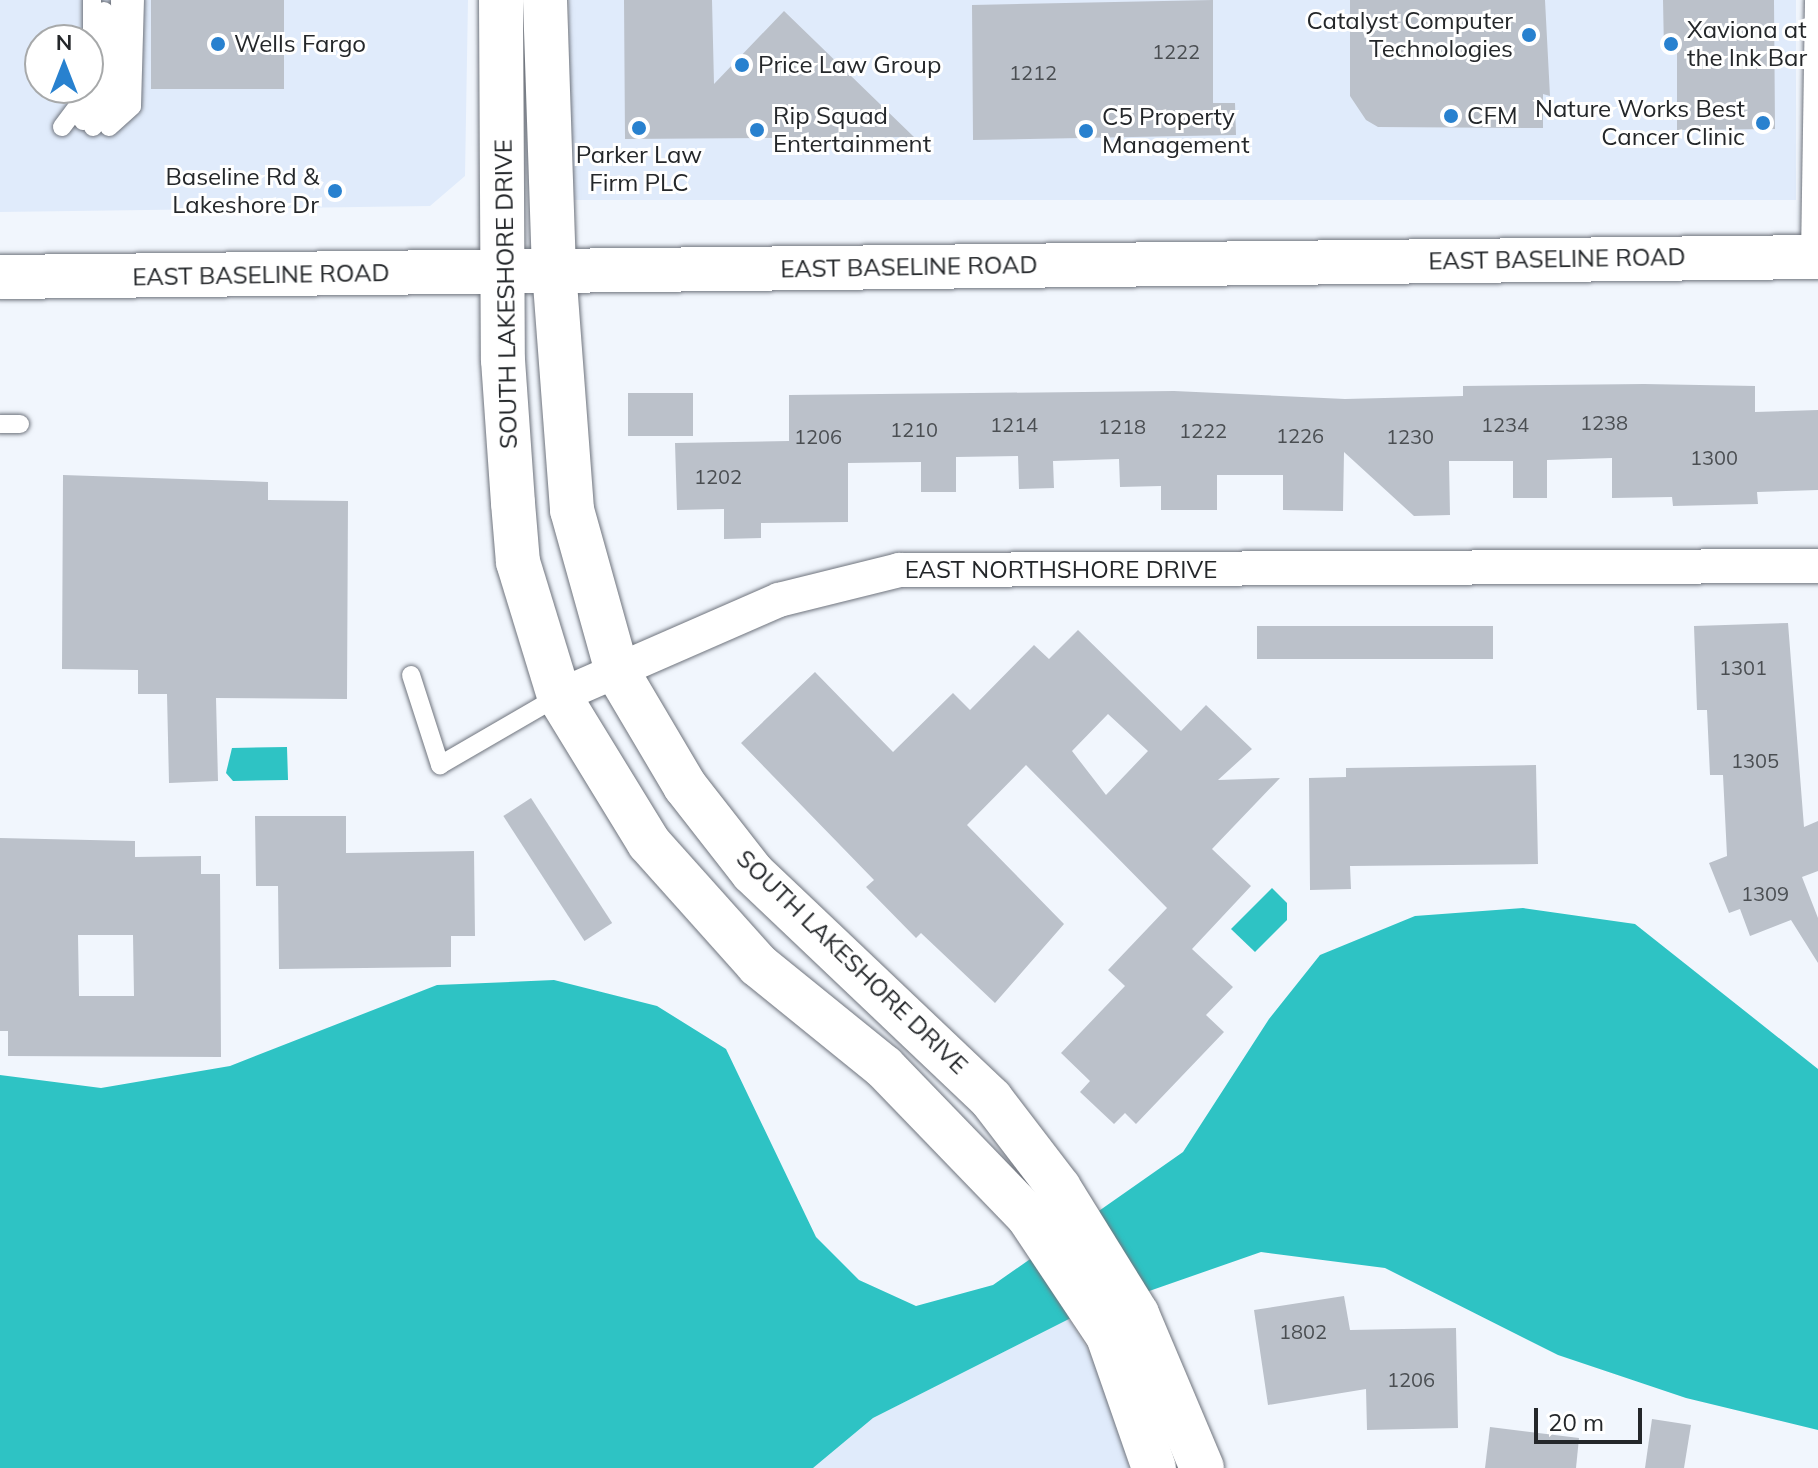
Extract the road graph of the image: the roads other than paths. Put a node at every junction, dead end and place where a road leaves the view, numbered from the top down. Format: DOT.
graph roads {
  1 [pos="92,0"];
  2 [pos="103,0"];
  3 [pos="120,0"];
  4 [pos="135,0"];
  5 [pos="501,0"];
  6 [pos="545,0"];
  7 [pos="1814,0"];
  8 [pos="86,127"];
  9 [pos="1814,257"];
  10 [pos="554,270"];
  11 [pos="503,271"];
  12 [pos="0,277"];
  13 [pos="0,424"];
  14 [pos="20,424"];
  15 [pos="1818,566"];
  16 [pos="617,671"];
  17 [pos="411,675"];
  18 [pos="559,696"];
  19 [pos="1044,1202"];
  20 [pos="1122,1325"];
  21 [pos="1154,1468"];
  22 [pos="1202,1468"];
  1 -- 8 [label="lane"];
  2 -- 8 [label="lane"];
  3 -- 8 [label="lane"];
  4 -- 8 [label="lane"];
  5 -- 11 [label="street, SOUTH LAKESHORE DRIVE"];
  6 -- 10 [label="street, SOUTH LAKESHORE DRIVE"];
  7 -- 9 [label="lane"];
  9 -- 10 [label="street, EAST BASELINE ROAD"];
  10 -- 11 [label="street, EAST BASELINE ROAD"];
  10 -- 16 [label="street, SOUTH LAKESHORE DRIVE"];
  11 -- 12 [label="street, EAST BASELINE ROAD"];
  11 -- 18 [label="street, SOUTH LAKESHORE DRIVE"];
  13 -- 14 [label="lane"];
  15 -- 16 [label="street, EAST NORTHSHORE DRIVE"];
  16 -- 18 [label="street, EAST NORTHSHORE DRIVE"];
  16 -- 19 [label="street, SOUTH LAKESHORE DRIVE"];
  17 -- 18 [label="lane, EAST NORTHSHORE DRIVE"];
  18 -- 19 [label="street, SOUTH LAKESHORE DRIVE"];
  19 -- 20 [label="street, SOUTH LAKESHORE DRIVE"];
  20 -- 21 [label="street, SOUTH LAKESHORE DRIVE"];
  20 -- 22 [label="street, SOUTH LAKESHORE DRIVE"];
}
